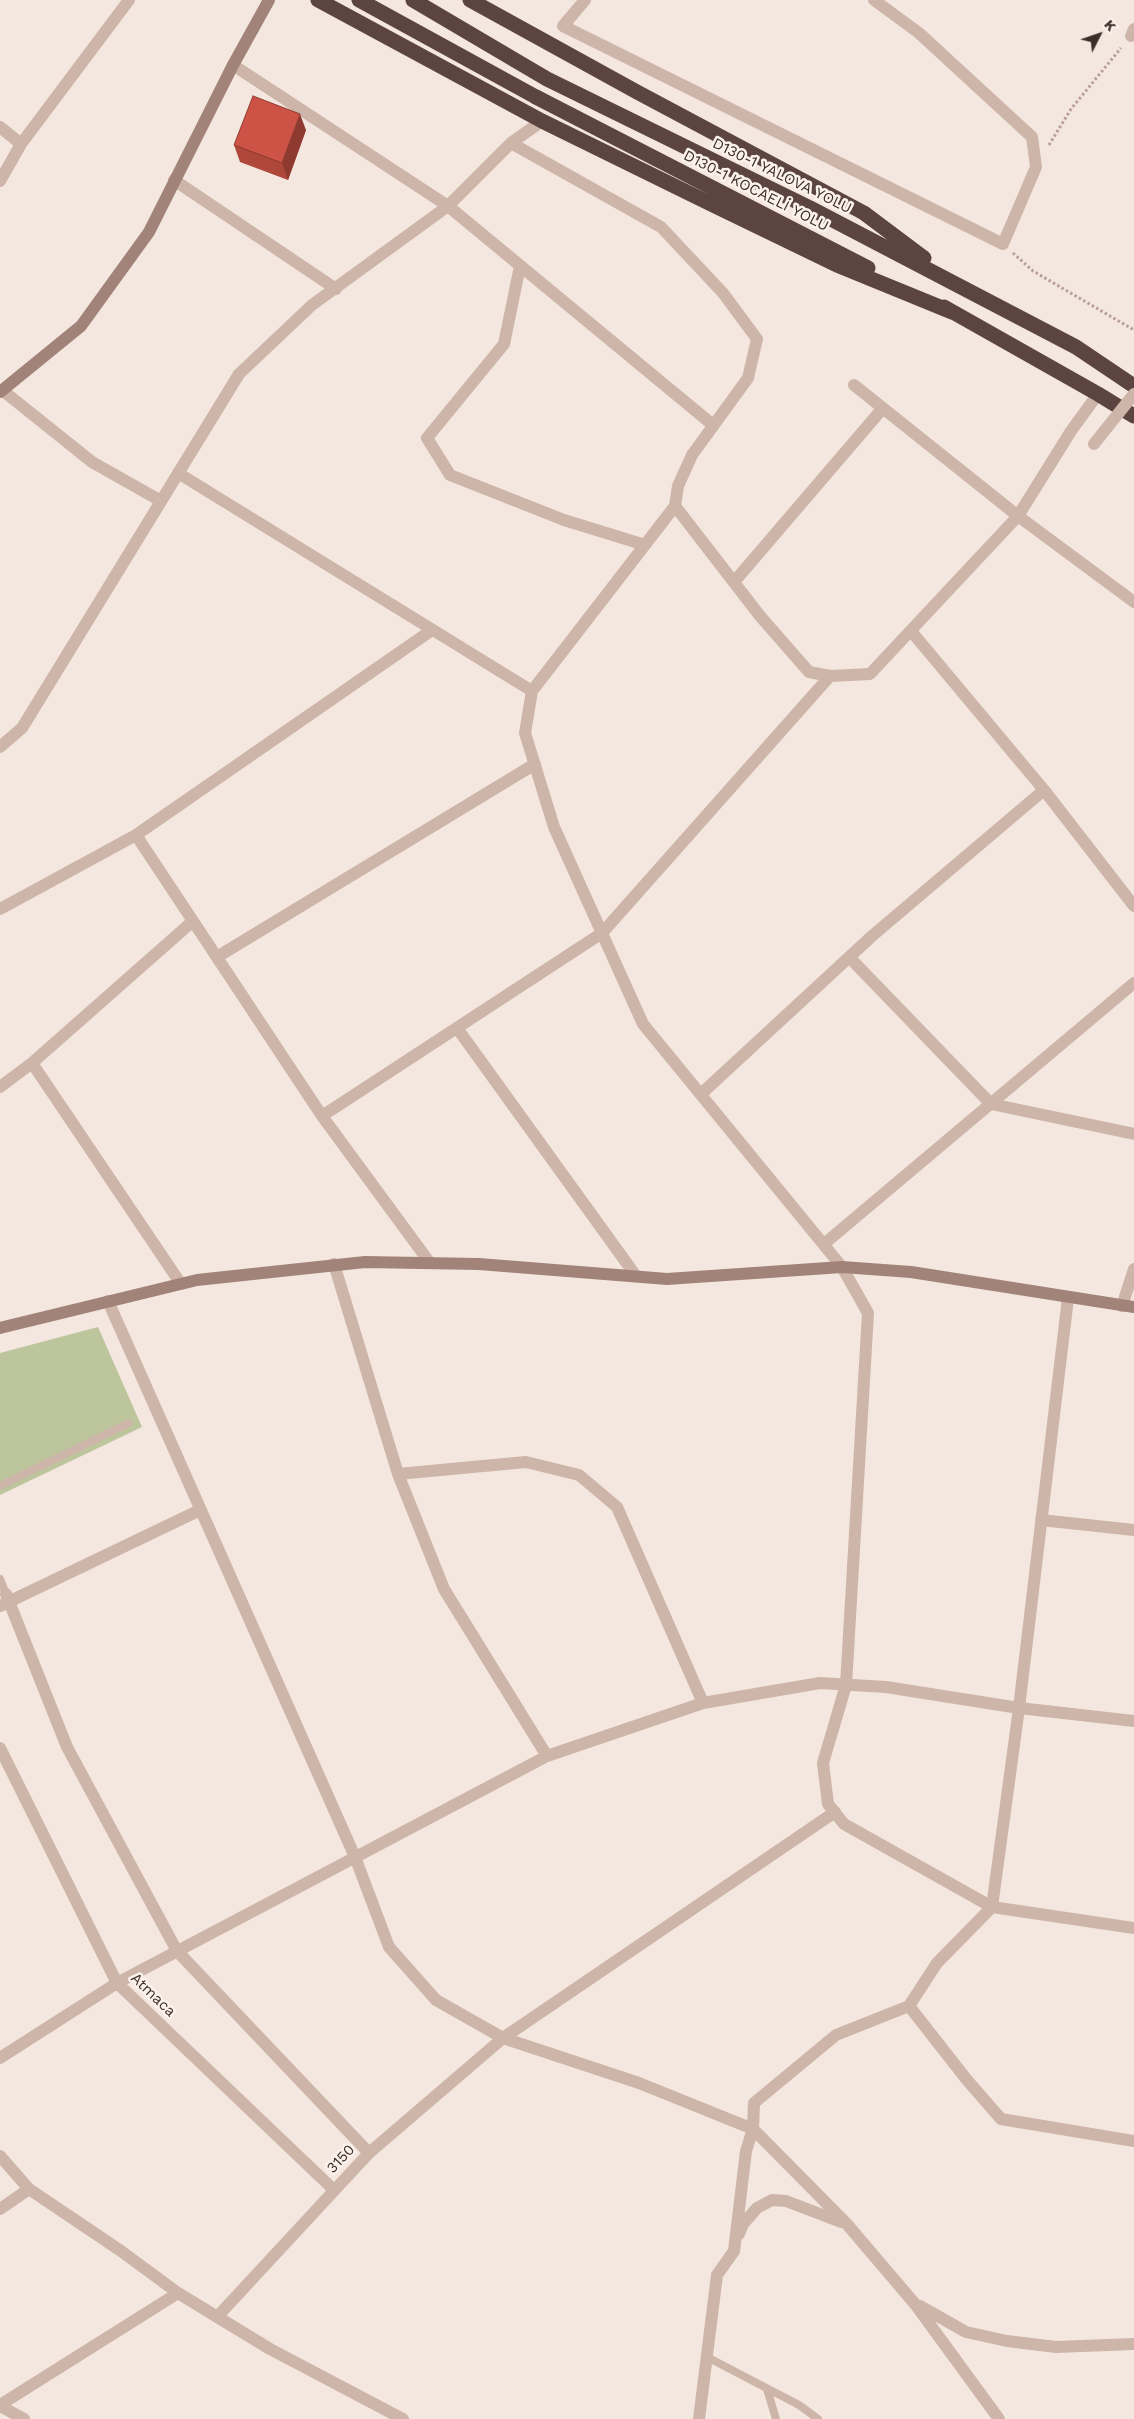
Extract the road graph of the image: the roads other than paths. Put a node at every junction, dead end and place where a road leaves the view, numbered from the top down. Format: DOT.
graph roads {
  1 [pos="129,0"];
  2 [pos="269,0"];
  3 [pos="318,0"];
  4 [pos="359,0"];
  5 [pos="365,0"];
  6 [pos="413,0"];
  7 [pos="470,0"];
  8 [pos="585,0"];
  9 [pos="874,0"];
  10 [pos="374,31"];
  11 [pos="233,65"];
  12 [pos="542,121"];
  13 [pos="0,127"];
  14 [pos="511,143"];
  15 [pos="21,144"];
  16 [pos="174,180"];
  17 [pos="0,181"];
  18 [pos="448,206"];
  19 [pos="520,266"];
  20 [pos="959,285"];
  21 [pos="336,289"];
  22 [pos="952,312"];
  23 [pos="854,385"];
  24 [pos="1134,386"];
  25 [pos="1,391"];
  26 [pos="1098,394"];
  27 [pos="1134,394"];
  28 [pos="883,408"];
  29 [pos="1134,416"];
  30 [pos="713,425"];
  31 [pos="1094,444"];
  32 [pos="178,473"];
  33 [pos="161,501"];
  34 [pos="676,506"];
  35 [pos="1018,516"];
  36 [pos="645,545"];
  37 [pos="734,582"];
  38 [pos="1134,602"];
  39 [pos="432,630"];
  40 [pos="911,631"];
  41 [pos="830,676"];
  42 [pos="532,691"];
  43 [pos="0,747"];
  44 [pos="535,764"];
  45 [pos="1044,790"];
  46 [pos="136,835"];
  47 [pos="1134,906"];
  48 [pos="0,909"];
  49 [pos="193,921"];
  50 [pos="602,933"];
  51 [pos="216,957"];
  52 [pos="849,957"];
  53 [pos="1134,983"];
  54 [pos="457,1028"];
  55 [pos="32,1063"];
  56 [pos="0,1087"];
  57 [pos="701,1094"];
  58 [pos="991,1104"];
  59 [pos="322,1116"];
  60 [pos="1134,1134"];
  61 [pos="824,1244"];
  62 [pos="430,1263"];
  63 [pos="334,1264"];
  64 [pos="842,1267"];
  65 [pos="1134,1269"];
  66 [pos="636,1276"];
  67 [pos="181,1284"];
  68 [pos="1068,1298"];
  69 [pos="108,1301"];
  70 [pos="1128,1306"];
  71 [pos="0,1328"];
  72 [pos="129,1423"];
  73 [pos="398,1474"];
  74 [pos="0,1486"];
  75 [pos="200,1510"];
  76 [pos="1041,1520"];
  77 [pos="1134,1530"];
  78 [pos="0,1579"];
  79 [pos="5,1601"];
  80 [pos="846,1685"];
  81 [pos="703,1703"];
  82 [pos="1019,1708"];
  83 [pos="1134,1721"];
  84 [pos="0,1748"];
  85 [pos="547,1756"];
  86 [pos="834,1812"];
  87 [pos="355,1857"];
  88 [pos="992,1907"];
  89 [pos="1134,1928"];
  90 [pos="177,1952"];
  91 [pos="117,1983"];
  92 [pos="909,2006"];
  93 [pos="503,2038"];
  94 [pos="0,2058"];
  95 [pos="753,2129"];
  96 [pos="1134,2141"];
  97 [pos="369,2152"];
  98 [pos="0,2156"];
  99 [pos="29,2189"];
  100 [pos="334,2190"];
  101 [pos="0,2209"];
  102 [pos="846,2223"];
  103 [pos="734,2251"];
  104 [pos="178,2293"];
  105 [pos="915,2304"];
  106 [pos="217,2317"];
  107 [pos="1134,2344"];
  108 [pos="707,2357"];
  109 [pos="767,2388"];
  110 [pos="0,2406"];
  111 [pos="24,2419"];
  112 [pos="403,2419"];
  113 [pos="699,2419"];
  114 [pos="776,2419"];
  115 [pos="818,2419"];
  116 [pos="999,2419"];
  1 -- 15 [label="street"];
  2 -- 11 [label="street"];
  3 -- 10 [label="highway"];
  4 -- 22 [label="highway, D130-1 KOCAELİ YOLU, bridge"];
  5 -- 10 [label="highway"];
  6 -- 20 [label="highway, D130-1 YALOVA YOLU"];
  7 -- 20 [label="highway"];
  8 -- 9 [label="street"];
  10 -- 12 [label="highway"];
  11 -- 16 [label="street"];
  11 -- 18 [label="street"];
  12 -- 14 [label="street"];
  12 -- 22 [label="highway"];
  13 -- 15 [label="street"];
  14 -- 18 [label="street"];
  14 -- 30 [label="street"];
  15 -- 17 [label="street"];
  16 -- 21 [label="street"];
  16 -- 25 [label="street"];
  18 -- 19 [label="street"];
  18 -- 21 [label="street"];
  19 -- 30 [label="street"];
  19 -- 36 [label="street"];
  20 -- 24 [label="highway, D130-1 YALOVA YOLU"];
  21 -- 32 [label="street"];
  22 -- 26 [label="highway, D130-1 KOCAELİ YOLU"];
  23 -- 28 [label="street"];
  25 -- 33 [label="street"];
  26 -- 29 [label="highway, D130-1 KOCAELİ YOLU"];
  26 -- 35 [label="street"];
  27 -- 31 [label="street, bridge"];
  28 -- 35 [label="street"];
  28 -- 37 [label="street"];
  30 -- 34 [label="street"];
  32 -- 33 [label="street"];
  32 -- 39 [label="street"];
  33 -- 43 [label="street"];
  34 -- 36 [label="street"];
  34 -- 37 [label="street"];
  35 -- 38 [label="street"];
  35 -- 40 [label="street"];
  36 -- 42 [label="street"];
  37 -- 41 [label="street"];
  39 -- 42 [label="street"];
  39 -- 46 [label="street"];
  40 -- 41 [label="street"];
  40 -- 45 [label="street"];
  41 -- 50 [label="street"];
  42 -- 44 [label="street"];
  44 -- 50 [label="street"];
  44 -- 51 [label="street"];
  45 -- 47 [label="street"];
  45 -- 52 [label="street"];
  46 -- 48 [label="street"];
  46 -- 49 [label="street"];
  49 -- 51 [label="street"];
  49 -- 55 [label="street"];
  50 -- 54 [label="street"];
  50 -- 57 [label="street"];
  51 -- 59 [label="street"];
  52 -- 57 [label="street"];
  52 -- 58 [label="street"];
  53 -- 58 [label="street"];
  54 -- 59 [label="street"];
  54 -- 66 [label="street"];
  55 -- 56 [label="street"];
  55 -- 67 [label="street"];
  57 -- 61 [label="street"];
  58 -- 60 [label="street"];
  58 -- 61 [label="street"];
  59 -- 62 [label="street"];
  61 -- 64 [label="street"];
  62 -- 63 [label="street"];
  62 -- 66 [label="street"];
  63 -- 67 [label="street"];
  63 -- 73 [label="street"];
  64 -- 66 [label="street"];
  64 -- 68 [label="street"];
  64 -- 80 [label="street"];
  65 -- 70 [label="street"];
  67 -- 69 [label="street"];
  68 -- 70 [label="street"];
  68 -- 76 [label="street"];
  69 -- 71 [label="street"];
  69 -- 75 [label="street"];
  72 -- 74 [label="lane"];
  73 -- 81 [label="street"];
  73 -- 85 [label="street"];
  75 -- 79 [label="street"];
  75 -- 87 [label="street"];
  76 -- 77 [label="street"];
  76 -- 82 [label="street"];
  78 -- 79 [label="lane"];
  79 -- 90 [label="street"];
  80 -- 81 [label="street"];
  80 -- 82 [label="street"];
  80 -- 86 [label="street"];
  81 -- 85 [label="street"];
  82 -- 83 [label="street"];
  82 -- 88 [label="street"];
  84 -- 91 [label="street, Atmaca"];
  85 -- 87 [label="street"];
  86 -- 88 [label="street"];
  86 -- 93 [label="street, 3150"];
  87 -- 90 [label="street"];
  87 -- 93 [label="street"];
  88 -- 89 [label="street"];
  88 -- 92 [label="street"];
  90 -- 91 [label="street"];
  90 -- 97 [label="street"];
  91 -- 94 [label="street"];
  91 -- 100 [label="street, Atmaca"];
  92 -- 95 [label="street"];
  92 -- 96 [label="street"];
  93 -- 95 [label="street"];
  93 -- 97 [label="street, 3150"];
  95 -- 102 [label="street"];
  95 -- 103 [label="street"];
  97 -- 100 [label="street, 3150"];
  98 -- 99 [label="street"];
  99 -- 101 [label="street"];
  99 -- 104 [label="street"];
  100 -- 106 [label="street, 3150"];
  102 -- 103 [label="street"];
  102 -- 105 [label="street"];
  103 -- 108 [label="street"];
  104 -- 106 [label="street"];
  104 -- 110 [label="street"];
  105 -- 107 [label="street"];
  105 -- 116 [label="street"];
  106 -- 112 [label="street"];
  108 -- 109 [label="lane"];
  108 -- 113 [label="street"];
  109 -- 114 [label="lane"];
  109 -- 115 [label="lane"];
  110 -- 111 [label="street"];
}
